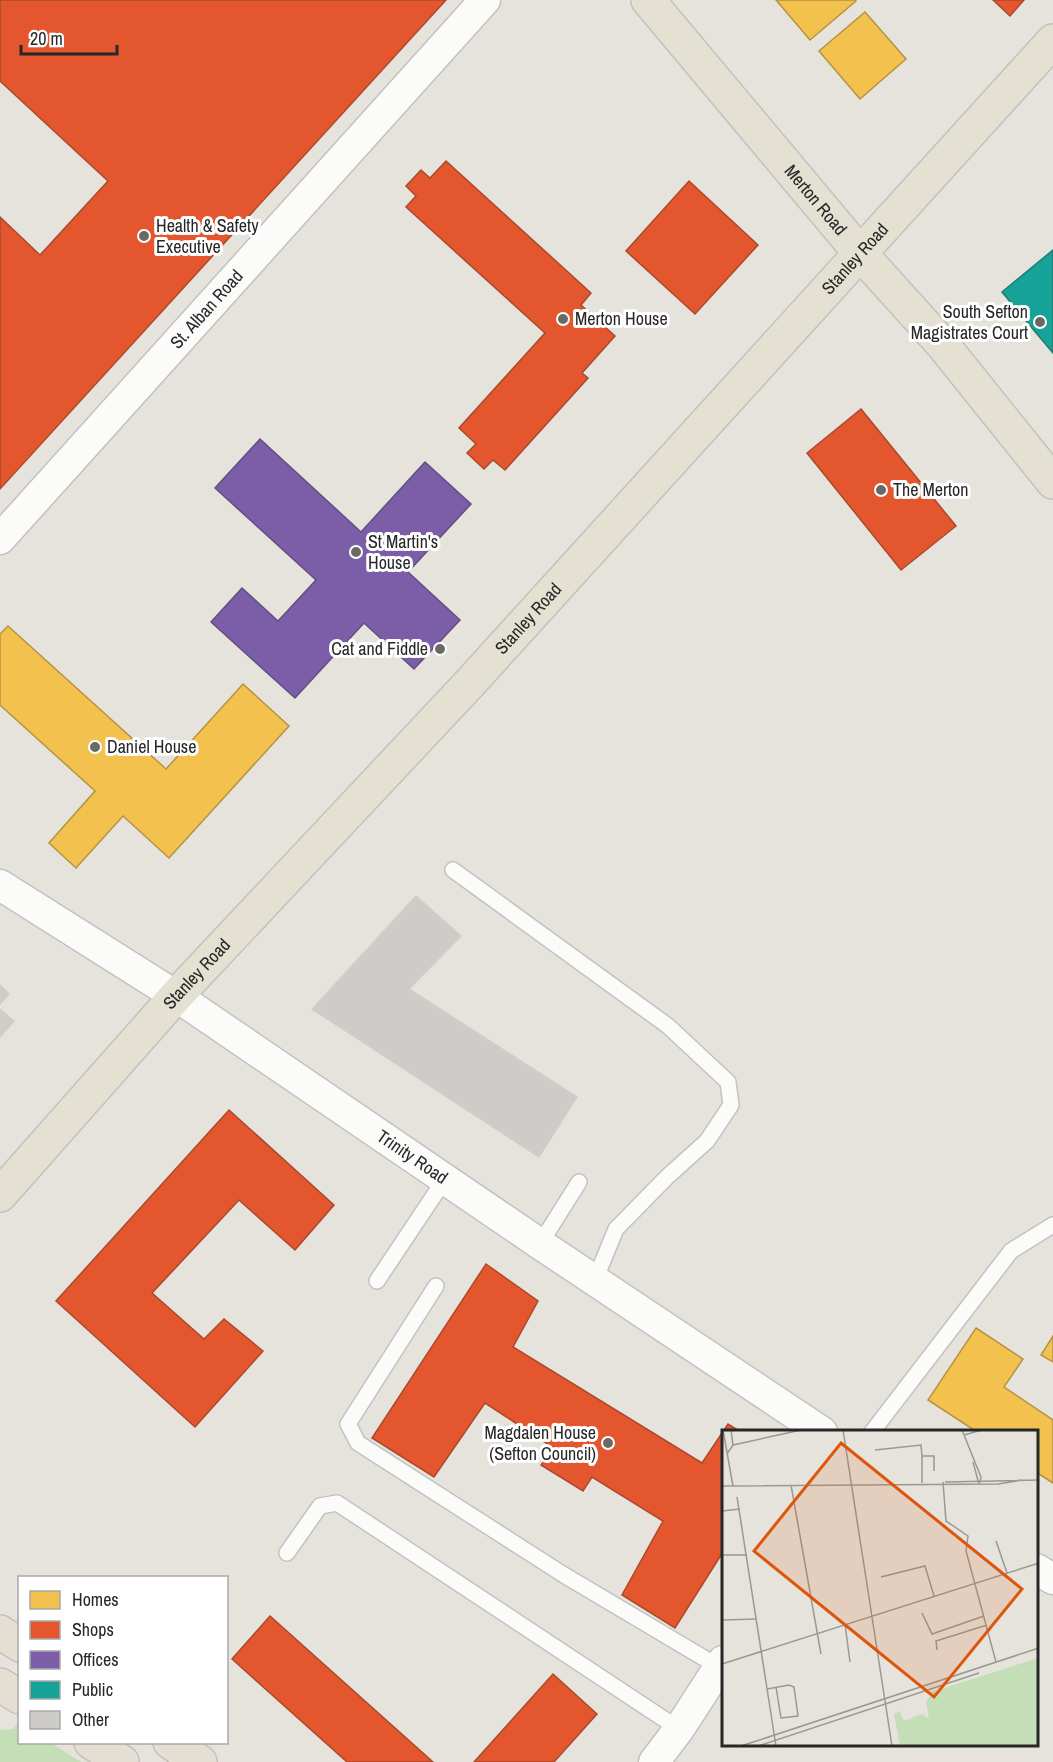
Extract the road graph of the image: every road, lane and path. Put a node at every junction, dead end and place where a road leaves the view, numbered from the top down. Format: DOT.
graph roads {
  1 [pos="485,0"];
  2 [pos="648,0"];
  3 [pos="1053,41"];
  4 [pos="860,253"];
  5 [pos="1053,482"];
  6 [pos="0,539"];
  7 [pos="453,870"];
  8 [pos="1,888"];
  9 [pos="176,996"];
  10 [pos="445,1179"];
  11 [pos="579,1182"];
  12 [pos="0,1195"];
  13 [pos="1053,1225"];
  14 [pos="540,1244"];
  15 [pos="595,1280"];
  16 [pos="377,1281"];
  17 [pos="436,1286"];
  18 [pos="819,1430"];
  19 [pos="874,1430"];
  20 [pos="287,1553"];
  21 [pos="1038,1570"];
  22 [pos="1053,1579"];
  23 [pos="0,1632"];
  24 [pos="18,1644"];
  25 [pos="721,1664"];
  26 [pos="0,1684"];
  27 [pos="18,1696"];
  28 [pos="679,1729"];
  29 [pos="93,1744"];
  30 [pos="172,1744"];
  31 [pos="122,1762"];
  32 [pos="200,1762"];
  33 [pos="654,1762"];
  1 -- 6 [label="street, St. Alban Road"];
  2 -- 4 [label="main road, Merton Road"];
  3 -- 4 [label="main road, Stanley Road"];
  4 -- 5 [label="main road, Merton Road"];
  4 -- 9 [label="main road, Stanley Road"];
  7 -- 15 [label="lane"];
  8 -- 9 [label="street, Trinity Road"];
  9 -- 10 [label="street, Trinity Road"];
  9 -- 12 [label="main road, Stanley Road"];
  10 -- 14 [label="street, Trinity Road"];
  10 -- 16 [label="lane"];
  11 -- 14 [label="lane"];
  13 -- 19 [label="lane"];
  14 -- 15 [label="street, Trinity Road"];
  15 -- 18 [label="street, Trinity Road"];
  17 -- 25 [label="lane"];
  20 -- 28 [label="lane"];
  21 -- 22 [label="street"];
  23 -- 24 [label="highway"];
  25 -- 28 [label="street"];
  26 -- 27 [label="highway"];
  28 -- 33 [label="street"];
  29 -- 31 [label="highway"];
  30 -- 32 [label="highway"];
}
